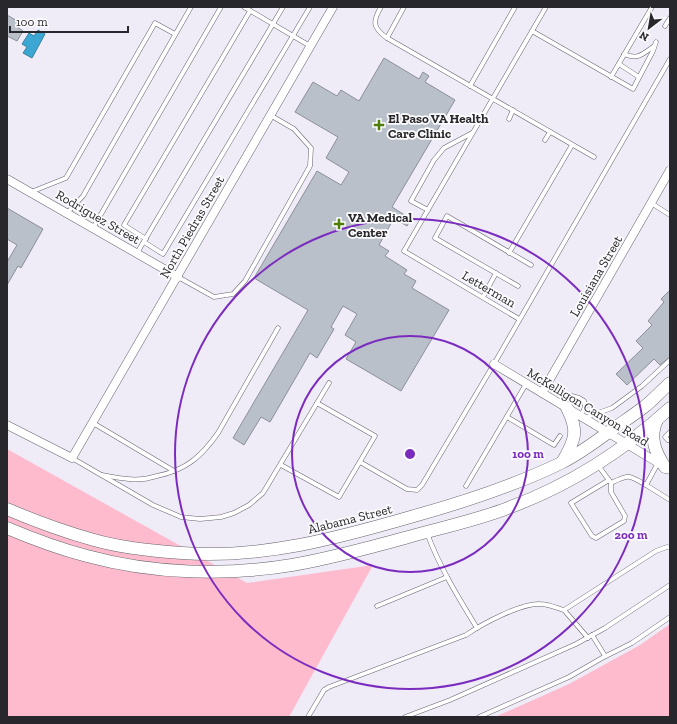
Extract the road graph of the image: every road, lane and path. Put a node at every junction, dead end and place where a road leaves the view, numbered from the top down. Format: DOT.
graph roads {
  1 [pos="191,7"];
  2 [pos="221,7"];
  3 [pos="244,7"];
  4 [pos="283,7"];
  5 [pos="310,7"];
  6 [pos="332,7"];
  7 [pos="381,7"];
  8 [pos="404,7"];
  9 [pos="515,7"];
  10 [pos="546,7"];
  11 [pos="652,7"];
  12 [pos="250,10"];
  13 [pos="670,18"];
  14 [pos="273,24"];
  15 [pos="665,26"];
  16 [pos="532,31"];
  17 [pos="175,34"];
  18 [pos="293,36"];
  19 [pos="387,38"];
  20 [pos="310,46"];
  21 [pos="624,54"];
  22 [pos="670,59"];
  23 [pos="619,64"];
  24 [pos="612,77"];
  25 [pos="640,77"];
  26 [pos="470,86"];
  27 [pos="493,98"];
  28 [pos="514,110"];
  29 [pos="270,115"];
  30 [pos="509,119"];
  31 [pos="550,132"];
  32 [pos="472,133"];
  33 [pos="545,140"];
  34 [pos="572,144"];
  35 [pos="594,157"];
  36 [pos="670,170"];
  37 [pos="7,179"];
  38 [pos="31,192"];
  39 [pos="651,203"];
  40 [pos="428,210"];
  41 [pos="67,213"];
  42 [pos="670,215"];
  43 [pos="93,228"];
  44 [pos="145,241"];
  45 [pos="138,253"];
  46 [pos="509,253"];
  47 [pos="531,265"];
  48 [pos="496,274"];
  49 [pos="178,277"];
  50 [pos="518,286"];
  51 [pos="483,297"];
  52 [pos="519,319"];
  53 [pos="278,328"];
  54 [pos="670,360"];
  55 [pos="494,364"];
  56 [pos="329,383"];
  57 [pos="670,383"];
  58 [pos="526,384"];
  59 [pos="542,393"];
  60 [pos="317,403"];
  61 [pos="564,406"];
  62 [pos="670,408"];
  63 [pos="507,417"];
  64 [pos="583,418"];
  65 [pos="657,420"];
  66 [pos="93,423"];
  67 [pos="7,425"];
  68 [pos="670,432"];
  69 [pos="607,433"];
  70 [pos="560,436"];
  71 [pos="668,440"];
  72 [pos="626,444"];
  73 [pos="72,458"];
  74 [pos="360,462"];
  75 [pos="562,462"];
  76 [pos="597,464"];
  77 [pos="281,465"];
  78 [pos="665,467"];
  79 [pos="174,471"];
  80 [pos="100,475"];
  81 [pos="610,482"];
  82 [pos="646,485"];
  83 [pos="466,486"];
  84 [pos="670,500"];
  85 [pos="7,509"];
  86 [pos="7,528"];
  87 [pos="426,532"];
  88 [pos="72,534"];
  89 [pos="37,540"];
  90 [pos="670,548"];
  91 [pos="447,577"];
  92 [pos="670,585"];
  93 [pos="377,606"];
  94 [pos="564,610"];
  95 [pos="670,617"];
  96 [pos="477,628"];
  97 [pos="590,637"];
  98 [pos="605,656"];
  99 [pos="308,717"];
  100 [pos="405,717"];
  101 [pos="479,717"];
  1 -- 17 [label="lane"];
  2 -- 43 [label="lane"];
  3 -- 12 [label="lane"];
  4 -- 14 [label="lane"];
  5 -- 18 [label="lane"];
  6 -- 20 [label="street, North Piedras Street"];
  7 -- 19 [label="lane"];
  8 -- 19 [label="lane"];
  9 -- 26 [label="lane"];
  10 -- 16 [label="lane"];
  11 -- 21 [label="lane"];
  12 -- 14 [label="lane"];
  12 -- 44 [label="lane"];
  13 -- 15 [label="lane"];
  14 -- 18 [label="lane"];
  14 -- 44 [label="lane"];
  16 -- 24 [label="lane"];
  16 -- 27 [label="lane"];
  17 -- 38 [label="lane"];
  17 -- 41 [label="lane"];
  18 -- 20 [label="lane"];
  18 -- 44 [label="lane"];
  19 -- 26 [label="lane"];
  20 -- 29 [label="street, North Piedras Street"];
  21 -- 23 [label="lane"];
  21 -- 25 [label="lane"];
  22 -- 52 [label="lane"];
  23 -- 24 [label="lane"];
  23 -- 25 [label="lane"];
  24 -- 25 [label="lane"];
  26 -- 27 [label="lane"];
  27 -- 28 [label="lane"];
  27 -- 32 [label="lane"];
  28 -- 30 [label="lane"];
  28 -- 31 [label="lane"];
  29 -- 49 [label="street, North Piedras Street"];
  29 -- 49 [label="lane"];
  31 -- 33 [label="lane"];
  31 -- 34 [label="lane"];
  32 -- 40 [label="lane"];
  32 -- 40 [label="lane"];
  34 -- 35 [label="lane"];
  34 -- 46 [label="lane"];
  36 -- 39 [label="street, Louisiana Street"];
  37 -- 38 [label="street, Rodriguez Street"];
  38 -- 41 [label="street, Rodriguez Street"];
  39 -- 42 [label="lane"];
  39 -- 59 [label="street, Louisiana Street"];
  40 -- 51 [label="lane, Letterman"];
  41 -- 43 [label="street, Rodriguez Street"];
  43 -- 45 [label="street, Rodriguez Street"];
  44 -- 45 [label="lane"];
  45 -- 49 [label="street, Rodriguez Street"];
  46 -- 47 [label="lane"];
  46 -- 48 [label="lane"];
  48 -- 50 [label="lane"];
  48 -- 51 [label="lane"];
  49 -- 66 [label="street, North Piedras Street"];
  51 -- 52 [label="lane, Letterman"];
  52 -- 55 [label="lane, Letterman"];
  53 -- 79 [label="lane"];
  54 -- 64 [label="lane"];
  55 -- 58 [label="street, McKelligon Canyon Road"];
  55 -- 74 [label="lane, Letterman"];
  56 -- 60 [label="lane"];
  57 -- 69 [label="main road, Alabama Street"];
  58 -- 59 [label="street, McKelligon Canyon Road"];
  58 -- 63 [label="lane"];
  59 -- 61 [label="street, McKelligon Canyon Road"];
  60 -- 74 [label="lane"];
  60 -- 77 [label="lane"];
  61 -- 64 [label="street, McKelligon Canyon Road"];
  61 -- 64 [label="lane"];
  61 -- 75 [label="main road"];
  62 -- 65 [label="main road"];
  63 -- 70 [label="lane"];
  63 -- 83 [label="lane"];
  64 -- 69 [label="street, McKelligon Canyon Road"];
  65 -- 72 [label="main road"];
  65 -- 78 [label="main road"];
  66 -- 73 [label="street, North Piedras Street"];
  66 -- 79 [label="lane"];
  67 -- 73 [label="street"];
  68 -- 71 [label="lane"];
  69 -- 72 [label="street, McKelligon Canyon Road"];
  69 -- 75 [label="main road, Alabama Street"];
  72 -- 76 [label="main road"];
  72 -- 78 [label="street, McKelligon Canyon Road"];
  73 -- 80 [label="lane"];
  74 -- 77 [label="lane"];
  75 -- 88 [label="main road, Alabama Street"];
  76 -- 81 [label="lane"];
  76 -- 87 [label="main road"];
  77 -- 80 [label="lane"];
  78 -- 82 [label="lane"];
  79 -- 80 [label="lane"];
  81 -- 81 [label="lane"];
  81 -- 82 [label="lane"];
  82 -- 84 [label="lane"];
  85 -- 88 [label="main road, Alabama Street"];
  86 -- 89 [label="main road"];
  87 -- 89 [label="main road"];
  87 -- 91 [label="lane"];
  88 -- 89 [label="main road"];
  90 -- 94 [label="lane"];
  91 -- 93 [label="lane"];
  91 -- 96 [label="lane"];
  92 -- 97 [label="lane"];
  94 -- 96 [label="lane"];
  94 -- 97 [label="lane"];
  95 -- 98 [label="lane"];
  96 -- 99 [label="lane"];
  97 -- 98 [label="lane"];
  97 -- 100 [label="lane"];
  98 -- 101 [label="lane"];
}
